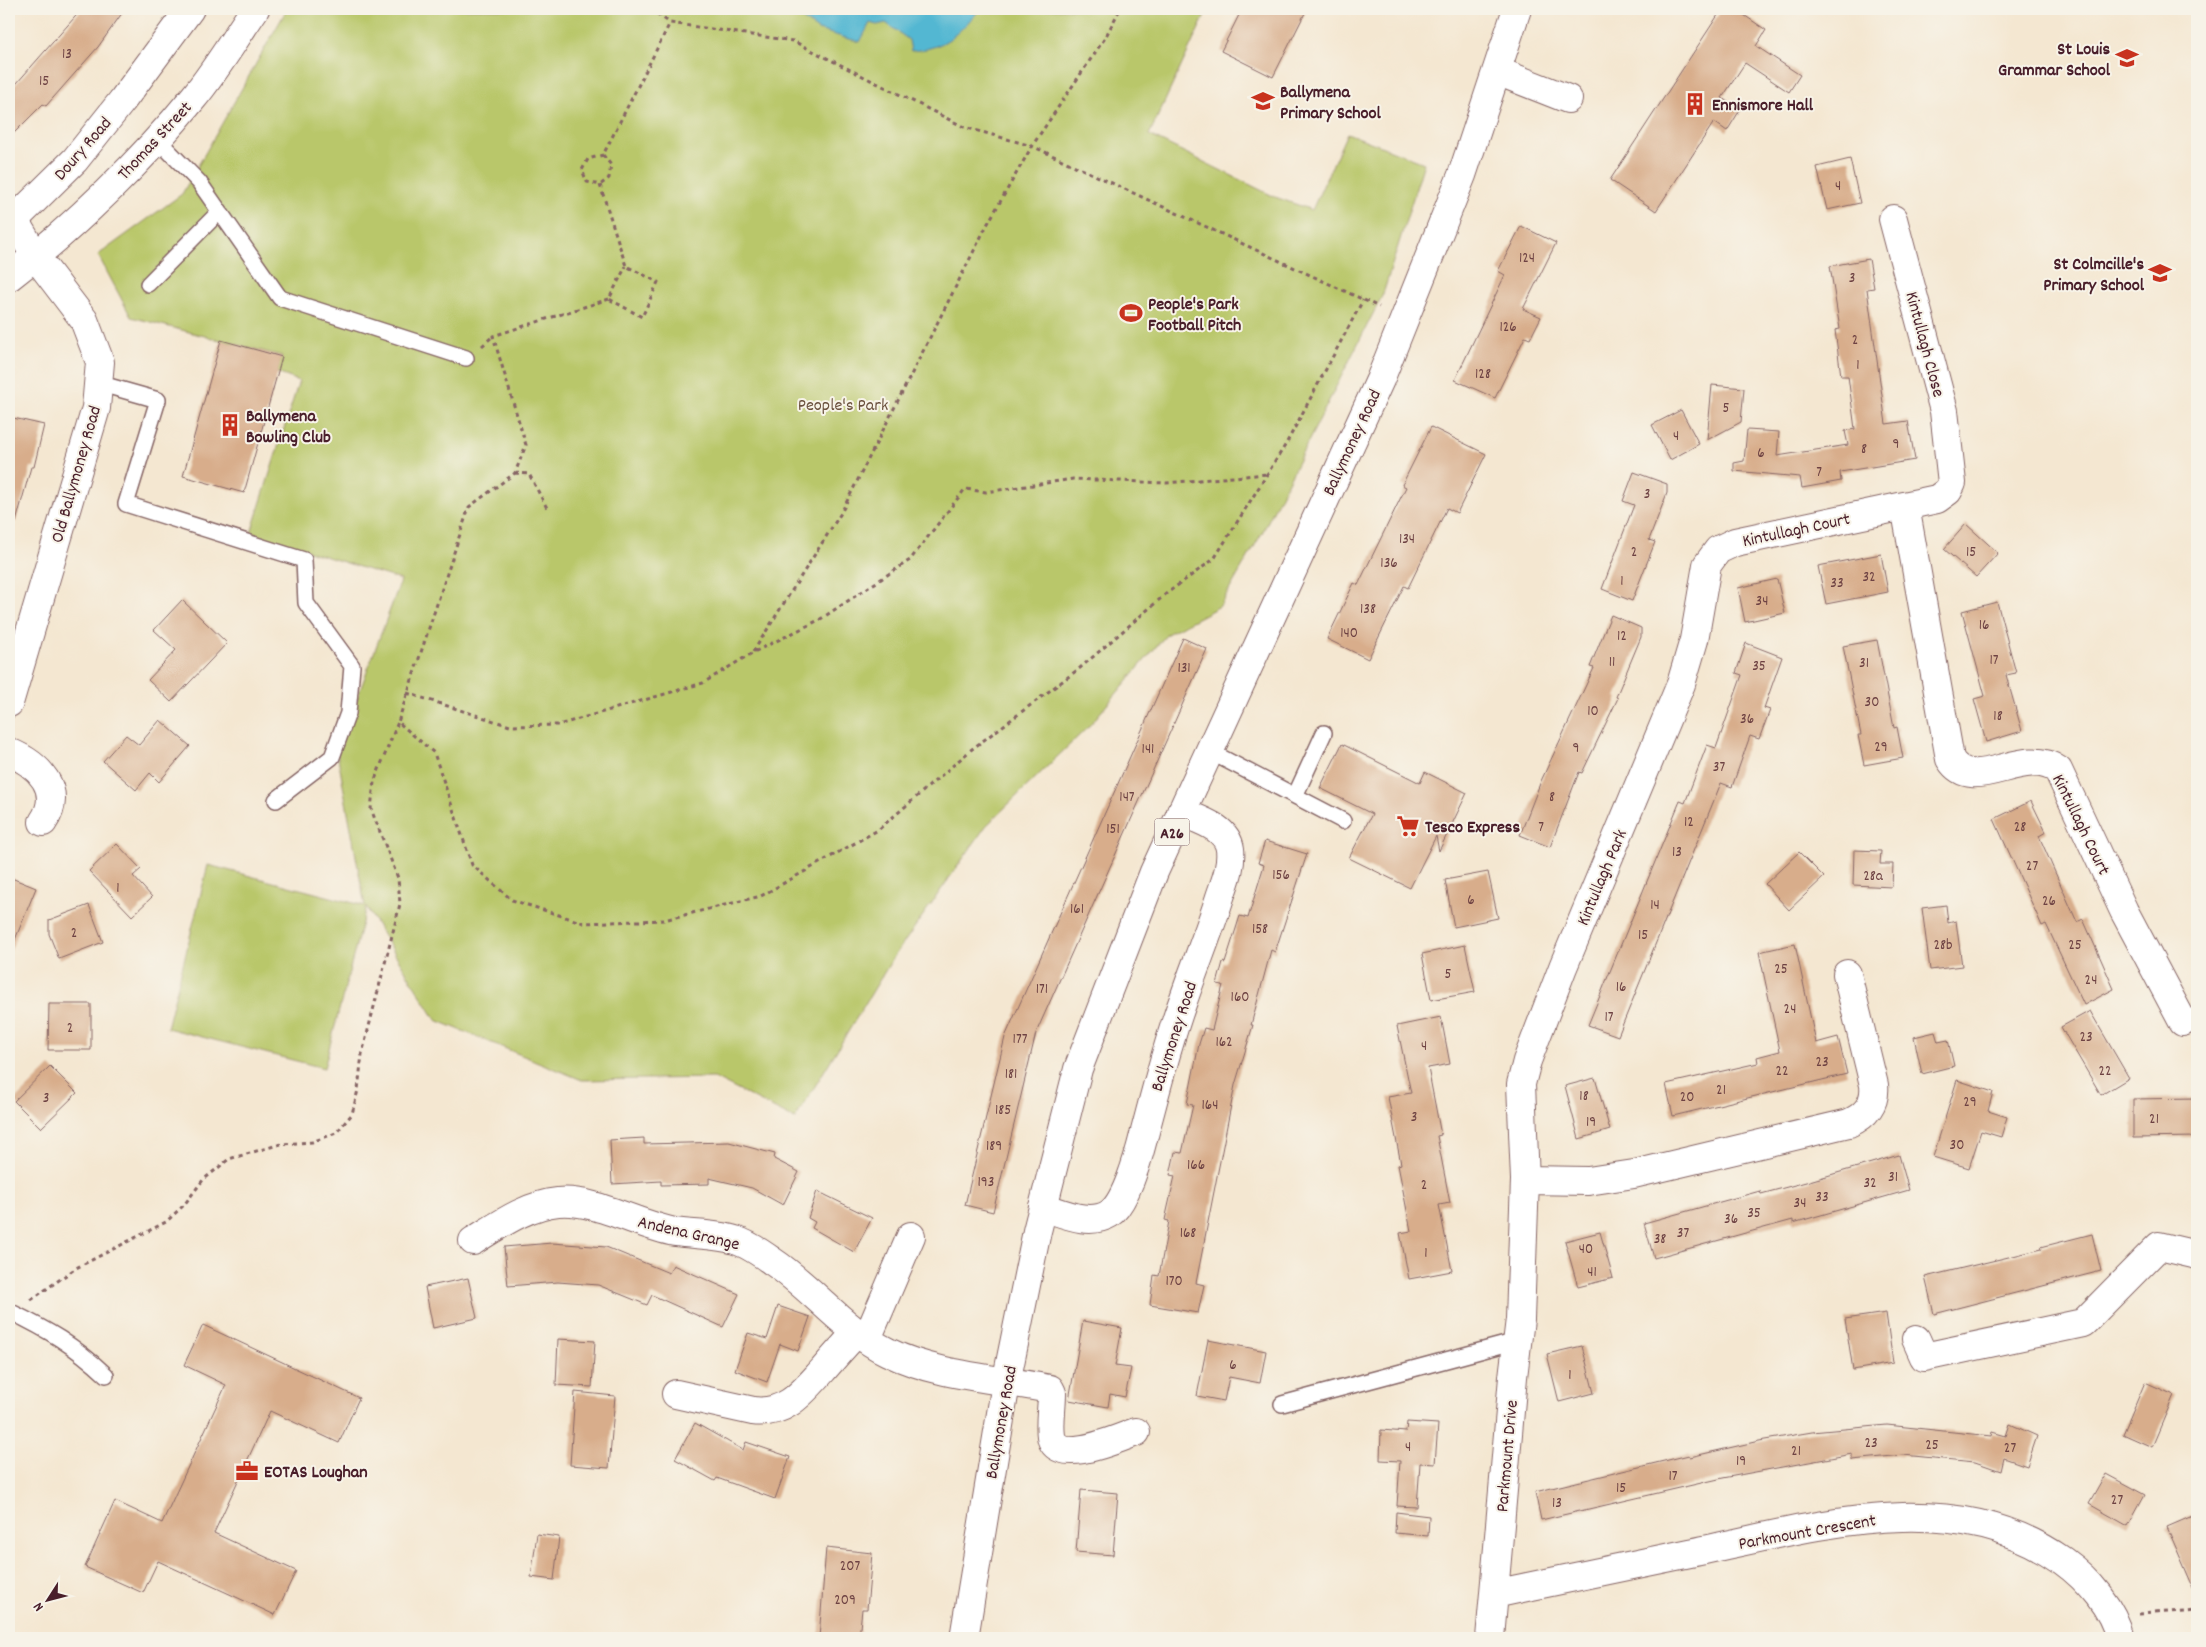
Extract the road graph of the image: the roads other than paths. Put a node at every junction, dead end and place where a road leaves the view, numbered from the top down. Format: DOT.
graph roads {
  1 [pos="190,9"];
  2 [pos="255,9"];
  3 [pos="1517,9"];
  4 [pos="1498,67"];
  5 [pos="1568,99"];
  6 [pos="156,138"];
  7 [pos="220,211"];
  8 [pos="1893,219"];
  9 [pos="36,256"];
  10 [pos="9,277"];
  11 [pos="148,284"];
  12 [pos="466,358"];
  13 [pos="98,383"];
  14 [pos="1952,470"];
  15 [pos="1906,506"];
  16 [pos="1704,577"];
  17 [pos="9,703"];
  18 [pos="1324,733"];
  19 [pos="1209,751"];
  20 [pos="9,752"];
  21 [pos="1295,796"];
  22 [pos="276,800"];
  23 [pos="1181,812"];
  24 [pos="1343,821"];
  25 [pos="43,822"];
  26 [pos="1847,974"];
  27 [pos="2183,1022"];
  28 [pos="1525,1180"];
  29 [pos="1043,1208"];
  30 [pos="911,1236"];
  31 [pos="472,1240"];
  32 [pos="2197,1255"];
  33 [pos="10,1312"];
  34 [pos="1519,1330"];
  35 [pos="862,1336"];
  36 [pos="1916,1339"];
  37 [pos="106,1375"];
  38 [pos="1006,1383"];
  39 [pos="676,1394"];
  40 [pos="1282,1404"];
  41 [pos="1136,1432"];
  42 [pos="1494,1594"];
  43 [pos="2116,1627"];
  44 [pos="964,1638"];
  45 [pos="1490,1638"];
  1 -- 9 [label="street, Doury Road"];
  2 -- 6 [label="street, Thomas Street"];
  3 -- 4 [label="street, A26"];
  4 -- 5 [label="street"];
  4 -- 19 [label="street, Ballymoney Road / A26"];
  6 -- 7 [label="lane"];
  6 -- 9 [label="street, Thomas Street"];
  7 -- 11 [label="lane"];
  7 -- 12 [label="lane"];
  8 -- 14 [label="street, Kintullagh Close"];
  9 -- 10 [label="street"];
  9 -- 13 [label="street, Old Ballymoney Road"];
  13 -- 17 [label="street, Old Ballymoney Road"];
  13 -- 22 [label="lane"];
  14 -- 15 [label="street, Kintullagh Court"];
  15 -- 16 [label="street, Kintullagh Court"];
  15 -- 27 [label="street, Kintullagh Court"];
  16 -- 28 [label="street, Kintullagh Park"];
  18 -- 21 [label="lane"];
  19 -- 21 [label="lane"];
  19 -- 23 [label="street, Ballymoney Road / A26"];
  20 -- 25 [label="street"];
  21 -- 24 [label="lane"];
  23 -- 29 [label="street, Ballymoney Road / A26"];
  23 -- 29 [label="street, Ballymoney Road"];
  26 -- 28 [label="street"];
  28 -- 34 [label="street, Kintullagh Park"];
  29 -- 38 [label="street, Ballymoney Road / A26"];
  30 -- 35 [label="street"];
  31 -- 35 [label="street, Andena Grange"];
  32 -- 36 [label="street"];
  33 -- 37 [label="lane"];
  34 -- 40 [label="lane"];
  34 -- 42 [label="street, Parkmount Drive"];
  35 -- 38 [label="street, Andena Grange"];
  35 -- 39 [label="street"];
  38 -- 41 [label="street, Andena Grange"];
  38 -- 44 [label="street, Ballymoney Road / A26"];
  42 -- 43 [label="street, Parkmount Crescent"];
  42 -- 45 [label="street"];
}
